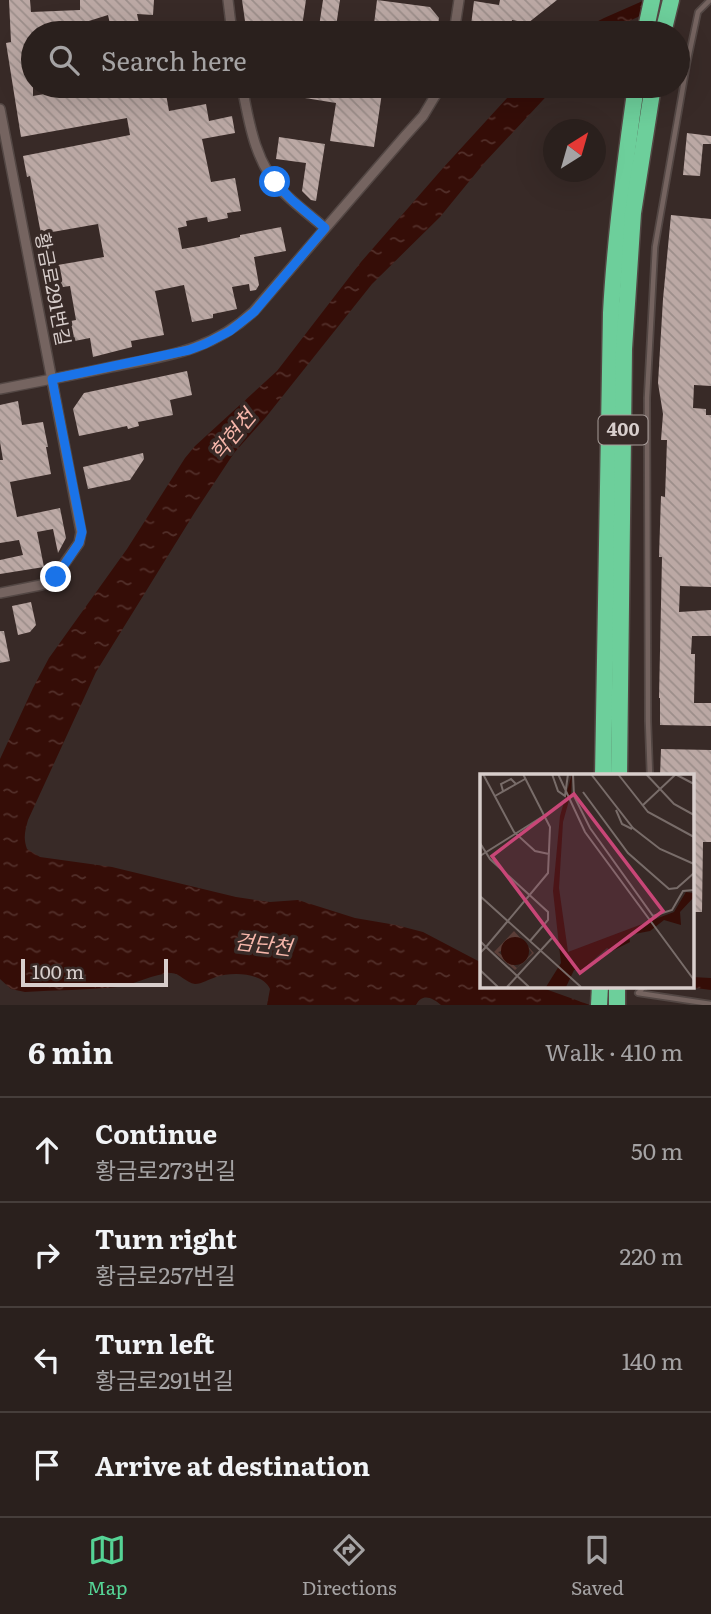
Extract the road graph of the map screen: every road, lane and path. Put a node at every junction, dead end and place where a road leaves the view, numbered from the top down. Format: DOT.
graph roads {
  1 [pos="228,0"];
  2 [pos="458,0"];
  3 [pos="652,0"];
  4 [pos="671,0"];
  5 [pos="710,0"];
  6 [pos="231,21"];
  7 [pos="455,21"];
  8 [pos="648,21"];
  9 [pos="666,21"];
  10 [pos="690,53"];
  11 [pos="245,98"];
  12 [pos="433,98"];
  13 [pos="634,98"];
  14 [pos="651,98"];
  15 [pos="681,98"];
  16 [pos="0,109"];
  17 [pos="325,228"];
  18 [pos="52,379"];
  19 [pos="0,389"];
  20 [pos="0,593"];
  21 [pos="603,774"];
  22 [pos="619,774"];
  23 [pos="650,774"];
  24 [pos="643,988"];
  25 [pos="711,1004"];
  1 -- 6 [label="street"];
  2 -- 7 [label="street"];
  3 -- 8 [label="highway"];
  4 -- 9 [label="highway"];
  5 -- 10 [label="lane"];
  11 -- 17 [label="street"];
  12 -- 17 [label="street"];
  13 -- 21 [label="highway, 400"];
  14 -- 22 [label="highway, 400"];
  15 -- 23 [label="lane"];
  16 -- 18 [label="street, 황금로291번길"];
  17 -- 18 [label="street"];
  18 -- 19 [label="street"];
  18 -- 20 [label="street, 황금로291번길"];
  24 -- 25 [label="lane"];
}
